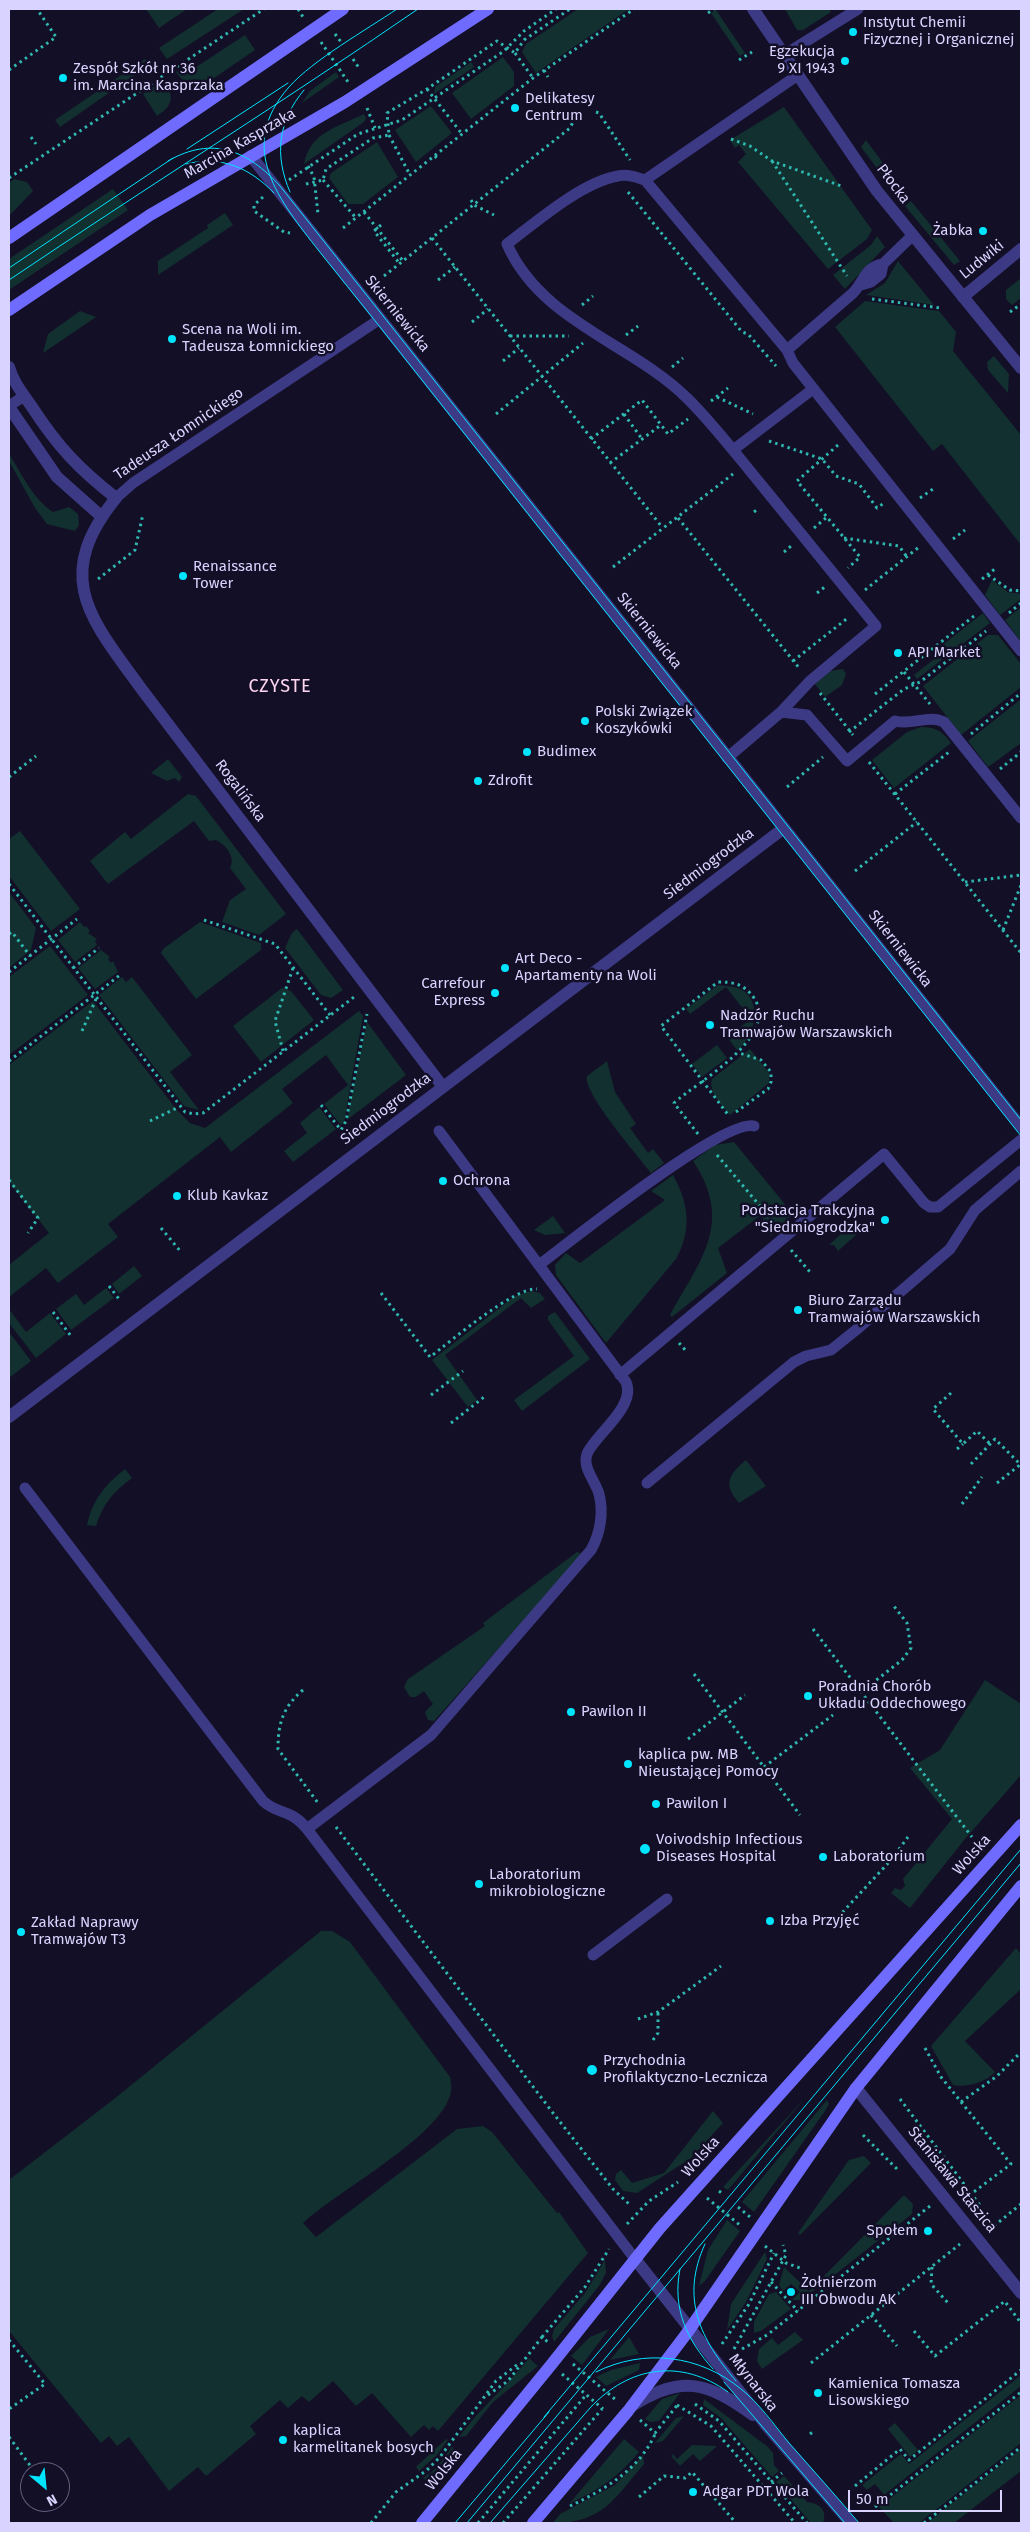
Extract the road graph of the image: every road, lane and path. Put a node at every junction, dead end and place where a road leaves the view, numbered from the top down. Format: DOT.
graph roads {
  1 [pos="37,9"];
  2 [pos="264,9"];
  3 [pos="298,9"];
  4 [pos="343,9"];
  5 [pos="488,9"];
  6 [pos="556,9"];
  7 [pos="570,9"];
  8 [pos="634,9"];
  9 [pos="714,9"];
  10 [pos="753,9"];
  11 [pos="858,9"];
  12 [pos="708,13"];
  13 [pos="304,18"];
  14 [pos="335,34"];
  15 [pos="341,42"];
  16 [pos="322,44"];
  17 [pos="507,48"];
  18 [pos="752,52"];
  19 [pos="515,53"];
  20 [pos="784,55"];
  21 [pos="353,59"];
  22 [pos="739,60"];
  23 [pos="359,68"];
  24 [pos="9,70"];
  25 [pos="544,70"];
  26 [pos="798,76"];
  27 [pos="345,77"];
  28 [pos="548,77"];
  29 [pos="533,78"];
  30 [pos="428,89"];
  31 [pos="434,98"];
  32 [pos="369,111"];
  33 [pos="596,112"];
  34 [pos="573,122"];
  35 [pos="388,125"];
  36 [pos="375,128"];
  37 [pos="389,134"];
  38 [pos="462,134"];
  39 [pos="31,136"];
  40 [pos="729,138"];
  41 [pos="36,144"];
  42 [pos="251,156"];
  43 [pos="435,156"];
  44 [pos="772,161"];
  45 [pos="439,162"];
  46 [pos="308,166"];
  47 [pos="634,167"];
  48 [pos="303,170"];
  49 [pos="410,175"];
  50 [pos="9,178"];
  51 [pos="323,180"];
  52 [pos="645,180"];
  53 [pos="315,181"];
  54 [pos="306,184"];
  55 [pos="844,187"];
  56 [pos="624,189"];
  57 [pos="260,199"];
  58 [pos="471,200"];
  59 [pos="474,205"];
  60 [pos="364,212"];
  61 [pos="494,215"];
  62 [pos="356,218"];
  63 [pos="381,225"];
  64 [pos="344,228"];
  65 [pos="913,236"];
  66 [pos="9,238"];
  67 [pos="432,238"];
  68 [pos="316,239"];
  69 [pos="1021,249"];
  70 [pos="403,261"];
  71 [pos="400,264"];
  72 [pos="455,267"];
  73 [pos="384,276"];
  74 [pos="438,280"];
  75 [pos="860,285"];
  76 [pos="963,297"];
  77 [pos="864,298"];
  78 [pos="1021,304"];
  79 [pos="941,308"];
  80 [pos="488,309"];
  81 [pos="9,310"];
  82 [pos="1010,312"];
  83 [pos="380,319"];
  84 [pos="472,322"];
  85 [pos="573,335"];
  86 [pos="510,336"];
  87 [pos="580,345"];
  88 [pos="519,348"];
  89 [pos="787,350"];
  90 [pos="503,361"];
  91 [pos="9,367"];
  92 [pos="1021,368"];
  93 [pos="778,369"];
  94 [pos="542,376"];
  95 [pos="728,388"];
  96 [pos="813,388"];
  97 [pos="24,396"];
  98 [pos="717,397"];
  99 [pos="9,406"];
  100 [pos="699,411"];
  101 [pos="496,414"];
  102 [pos="624,414"];
  103 [pos="772,422"];
  104 [pos="660,424"];
  105 [pos="850,435"];
  106 [pos="754,436"];
  107 [pos="642,438"];
  108 [pos="591,439"];
  109 [pos="733,450"];
  110 [pos="822,459"];
  111 [pos="610,463"];
  112 [pos="745,465"];
  113 [pos="897,494"];
  114 [pos="116,498"];
  115 [pos="143,514"];
  116 [pos="102,517"];
  117 [pos="678,518"];
  118 [pos="662,527"];
  119 [pos="844,538"];
  120 [pos="932,538"];
  121 [pos="907,557"];
  122 [pos="613,567"];
  123 [pos="988,574"];
  124 [pos="836,578"];
  125 [pos="94,582"];
  126 [pos="1021,591"];
  127 [pos="857,603"];
  128 [pos="986,606"];
  129 [pos="998,622"];
  130 [pos="1021,651"];
  131 [pos="793,661"];
  132 [pos="904,672"];
  133 [pos="810,681"];
  134 [pos="914,684"];
  135 [pos="875,694"];
  136 [pos="781,712"];
  137 [pos="944,722"];
  138 [pos="850,731"];
  139 [pos="834,745"];
  140 [pos="863,748"];
  141 [pos="1021,752"];
  142 [pos="36,756"];
  143 [pos="727,758"];
  144 [pos="867,760"];
  145 [pos="9,777"];
  146 [pos="989,778"];
  147 [pos="787,787"];
  148 [pos="1021,818"];
  149 [pos="916,822"];
  150 [pos="784,828"];
  151 [pos="855,871"];
  152 [pos="1021,876"];
  153 [pos="965,882"];
  154 [pos="9,884"];
  155 [pos="1021,885"];
  156 [pos="77,919"];
  157 [pos="204,920"];
  158 [pos="1002,930"];
  159 [pos="9,934"];
  160 [pos="51,940"];
  161 [pos="100,948"];
  162 [pos="1021,953"];
  163 [pos="30,956"];
  164 [pos="73,968"];
  165 [pos="294,968"];
  166 [pos="9,972"];
  167 [pos="120,975"];
  168 [pos="95,997"];
  169 [pos="355,997"];
  170 [pos="367,1013"];
  171 [pos="330,1016"];
  172 [pos="661,1026"];
  173 [pos="82,1031"];
  174 [pos="283,1051"];
  175 [pos="739,1053"];
  176 [pos="9,1061"];
  177 [pos="443,1086"];
  178 [pos="321,1106"];
  179 [pos="179,1107"];
  180 [pos="730,1117"];
  181 [pos="150,1121"];
  182 [pos="754,1126"];
  183 [pos="1021,1127"];
  184 [pos="439,1130"];
  185 [pos="702,1138"];
  186 [pos="1021,1140"];
  187 [pos="1021,1171"];
  188 [pos="9,1180"];
  189 [pos="162,1228"];
  190 [pos="28,1233"];
  191 [pos="181,1252"];
  192 [pos="539,1265"];
  193 [pos="109,1286"];
  194 [pos="541,1291"];
  195 [pos="381,1293"];
  196 [pos="119,1299"];
  197 [pos="53,1312"];
  198 [pos="71,1336"];
  199 [pos="463,1371"];
  200 [pos="620,1375"];
  201 [pos="951,1392"];
  202 [pos="431,1395"];
  203 [pos="484,1397"];
  204 [pos="9,1417"];
  205 [pos="451,1422"];
  206 [pos="963,1444"];
  207 [pos="990,1444"];
  208 [pos="957,1449"];
  209 [pos="971,1464"];
  210 [pos="1021,1464"];
  211 [pos="982,1477"];
  212 [pos="647,1483"];
  213 [pos="997,1483"];
  214 [pos="25,1488"];
  215 [pos="962,1504"];
  216 [pos="893,1605"];
  217 [pos="813,1630"];
  218 [pos="694,1674"];
  219 [pos="303,1690"];
  220 [pos="860,1692"];
  221 [pos="745,1695"];
  222 [pos="723,1712"];
  223 [pos="833,1715"];
  224 [pos="688,1740"];
  225 [pos="764,1767"];
  226 [pos="330,1812"];
  227 [pos="800,1815"];
  228 [pos="1021,1826"];
  229 [pos="307,1830"];
  230 [pos="908,1837"];
  231 [pos="972,1838"];
  232 [pos="1021,1886"];
  233 [pos="667,1898"];
  234 [pos="838,1917"];
  235 [pos="594,1955"];
  236 [pos="721,1966"];
  237 [pos="658,2012"];
  238 [pos="638,2019"];
  239 [pos="653,2040"];
  240 [pos="925,2048"];
  241 [pos="1021,2052"];
  242 [pos="856,2088"];
  243 [pos="900,2099"];
  244 [pos="545,2102"];
  245 [pos="960,2102"];
  246 [pos="541,2106"];
  247 [pos="683,2180"];
  248 [pos="719,2191"];
  249 [pos="971,2194"];
  250 [pos="724,2195"];
  251 [pos="710,2201"];
  252 [pos="629,2204"];
  253 [pos="932,2204"];
  254 [pos="1021,2204"];
  255 [pos="738,2207"];
  256 [pos="638,2211"];
  257 [pos="750,2217"];
  258 [pos="743,2227"];
  259 [pos="989,2230"];
  260 [pos="994,2237"];
  261 [pos="963,2242"];
  262 [pos="784,2245"];
  263 [pos="766,2247"];
  264 [pos="774,2253"];
  265 [pos="605,2254"];
  266 [pos="635,2259"];
  267 [pos="783,2260"];
  268 [pos="932,2267"];
  269 [pos="800,2268"];
  270 [pos="771,2282"];
  271 [pos="1021,2293"];
  272 [pos="1005,2301"];
  273 [pos="948,2303"];
  274 [pos="798,2311"];
  275 [pos="871,2315"];
  276 [pos="690,2329"];
  277 [pos="914,2331"];
  278 [pos="728,2336"];
  279 [pos="542,2337"];
  280 [pos="9,2340"];
  281 [pos="897,2346"];
  282 [pos="553,2347"];
  283 [pos="734,2349"];
  284 [pos="742,2349"];
  285 [pos="520,2363"];
  286 [pos="811,2363"];
  287 [pos="579,2368"];
  288 [pos="1021,2371"];
  289 [pos="569,2380"];
  290 [pos="1021,2392"];
  291 [pos="488,2395"];
  292 [pos="586,2395"];
  293 [pos="682,2399"];
  294 [pos="617,2401"];
  295 [pos="695,2404"];
  296 [pos="677,2405"];
  297 [pos="632,2406"];
  298 [pos="602,2409"];
  299 [pos="9,2410"];
  300 [pos="607,2412"];
  301 [pos="640,2420"];
  302 [pos="766,2425"];
  303 [pos="814,2430"];
  304 [pos="655,2433"];
  305 [pos="810,2434"];
  306 [pos="9,2437"];
  307 [pos="1021,2447"];
  308 [pos="28,2462"];
  309 [pos="782,2473"];
  310 [pos="771,2482"];
  311 [pos="855,2486"];
  312 [pos="640,2498"];
  313 [pos="876,2507"];
  314 [pos="567,2508"];
  315 [pos="370,2523"];
  316 [pos="422,2523"];
  317 [pos="478,2523"];
  318 [pos="503,2523"];
  319 [pos="533,2523"];
  320 [pos="736,2523"];
  321 [pos="795,2523"];
  322 [pos="806,2523"];
  323 [pos="851,2523"];
  324 [pos="924,2523"];
  1 -- 24 [label="path"];
  2 -- 50 [label="path"];
  3 -- 13 [label="path"];
  4 -- 66 [label="main road"];
  5 -- 42 [label="main road, Marcina Kasprzaka"];
  6 -- 17 [label="path"];
  7 -- 19 [label="path"];
  8 -- 25 [label="path"];
  9 -- 12 [label="path"];
  10 -- 20 [label="street, Płocka"];
  11 -- 20 [label="lane"];
  14 -- 15 [label="path"];
  16 -- 27 [label="path"];
  17 -- 19 [label="path"];
  17 -- 30 [label="path"];
  17 -- 31 [label="path"];
  18 -- 22 [label="path"];
  19 -- 29 [label="path"];
  20 -- 26 [label="street, Płocka"];
  21 -- 23 [label="path"];
  25 -- 28 [label="path"];
  25 -- 29 [label="path"];
  26 -- 52 [label="lane"];
  26 -- 65 [label="street, Płocka"];
  29 -- 38 [label="path"];
  30 -- 31 [label="path"];
  30 -- 35 [label="path"];
  31 -- 35 [label="path"];
  31 -- 38 [label="path"];
  32 -- 36 [label="path"];
  33 -- 47 [label="path"];
  34 -- 59 [label="path"];
  35 -- 36 [label="path"];
  35 -- 37 [label="path"];
  36 -- 46 [label="path"];
  37 -- 49 [label="path"];
  37 -- 51 [label="path"];
  38 -- 43 [label="path"];
  39 -- 41 [label="path"];
  40 -- 44 [label="path"];
  42 -- 68 [label="street, Skierniewicka"];
  42 -- 81 [label="main road, Marcina Kasprzaka"];
  43 -- 45 [label="path"];
  43 -- 49 [label="path"];
  44 -- 55 [label="path"];
  44 -- 75 [label="path"];
  46 -- 48 [label="path"];
  46 -- 53 [label="path"];
  49 -- 60 [label="path"];
  51 -- 53 [label="path"];
  51 -- 62 [label="path"];
  52 -- 89 [label="lane"];
  52 -- 100 [label="lane"];
  53 -- 54 [label="path"];
  53 -- 68 [label="path"];
  56 -- 93 [label="path"];
  57 -- 68 [label="path"];
  58 -- 59 [label="path"];
  59 -- 61 [label="path"];
  59 -- 67 [label="path"];
  60 -- 62 [label="path"];
  60 -- 70 [label="path"];
  62 -- 64 [label="path"];
  63 -- 71 [label="path"];
  65 -- 75 [label="lane"];
  65 -- 76 [label="street, Płocka"];
  67 -- 70 [label="path"];
  67 -- 72 [label="path"];
  68 -- 83 [label="street, Skierniewicka"];
  69 -- 76 [label="street, Ludwiki"];
  70 -- 71 [label="path"];
  71 -- 73 [label="path"];
  72 -- 74 [label="path"];
  72 -- 80 [label="path"];
  75 -- 89 [label="lane"];
  76 -- 92 [label="street, Płocka"];
  77 -- 79 [label="path"];
  78 -- 82 [label="path"];
  80 -- 84 [label="path"];
  80 -- 86 [label="path"];
  83 -- 114 [label="lane, Tadeusza Łomnickiego"];
  83 -- 143 [label="street, Skierniewicka"];
  85 -- 86 [label="path"];
  86 -- 88 [label="path"];
  87 -- 94 [label="path"];
  88 -- 90 [label="path"];
  88 -- 94 [label="path"];
  89 -- 96 [label="lane"];
  91 -- 97 [label="street, Tadeusza Łomnickiego"];
  94 -- 101 [label="path"];
  94 -- 108 [label="path"];
  95 -- 98 [label="path"];
  96 -- 103 [label="lane"];
  96 -- 105 [label="lane"];
  97 -- 99 [label="lane"];
  97 -- 114 [label="street, Tadeusza Łomnickiego"];
  98 -- 100 [label="path"];
  98 -- 103 [label="path"];
  99 -- 116 [label="street"];
  100 -- 104 [label="path"];
  100 -- 109 [label="lane"];
  102 -- 104 [label="path"];
  102 -- 107 [label="path"];
  102 -- 108 [label="path"];
  103 -- 106 [label="lane"];
  104 -- 107 [label="path"];
  105 -- 110 [label="path"];
  105 -- 113 [label="lane"];
  106 -- 109 [label="lane"];
  106 -- 110 [label="path"];
  107 -- 111 [label="path"];
  108 -- 111 [label="path"];
  109 -- 112 [label="lane"];
  110 -- 113 [label="path"];
  110 -- 119 [label="path"];
  111 -- 118 [label="path"];
  112 -- 117 [label="path"];
  112 -- 124 [label="lane"];
  113 -- 120 [label="lane"];
  114 -- 116 [label="street, Rogalińska"];
  115 -- 125 [label="path"];
  116 -- 177 [label="street, Rogalińska"];
  117 -- 118 [label="path"];
  117 -- 131 [label="path"];
  118 -- 122 [label="path"];
  119 -- 121 [label="path"];
  119 -- 124 [label="path"];
  120 -- 121 [label="path"];
  120 -- 128 [label="lane"];
  121 -- 127 [label="path"];
  123 -- 126 [label="path"];
  124 -- 127 [label="lane"];
  127 -- 131 [label="path"];
  127 -- 133 [label="lane"];
  128 -- 129 [label="lane"];
  128 -- 132 [label="path"];
  129 -- 130 [label="lane"];
  129 -- 134 [label="path"];
  131 -- 133 [label="path"];
  132 -- 134 [label="path"];
  132 -- 135 [label="path"];
  133 -- 136 [label="lane"];
  133 -- 138 [label="path"];
  134 -- 137 [label="path"];
  134 -- 138 [label="path"];
  136 -- 139 [label="lane"];
  136 -- 143 [label="lane"];
  137 -- 140 [label="lane"];
  137 -- 146 [label="lane"];
  138 -- 139 [label="path"];
  138 -- 140 [label="path"];
  139 -- 140 [label="lane"];
  139 -- 147 [label="path"];
  141 -- 146 [label="path"];
  142 -- 145 [label="path"];
  143 -- 150 [label="street, Skierniewicka"];
  144 -- 149 [label="path"];
  146 -- 148 [label="lane"];
  149 -- 151 [label="path"];
  149 -- 153 [label="path"];
  150 -- 177 [label="street, Siedmiogrodzka"];
  150 -- 183 [label="street, Skierniewicka"];
  152 -- 153 [label="path"];
  153 -- 158 [label="path"];
  154 -- 160 [label="path"];
  155 -- 158 [label="path"];
  156 -- 160 [label="path"];
  157 -- 165 [label="path"];
  158 -- 162 [label="path"];
  159 -- 163 [label="path"];
  160 -- 163 [label="path"];
  160 -- 164 [label="path"];
  161 -- 164 [label="path"];
  163 -- 166 [label="path"];
  164 -- 168 [label="path"];
  165 -- 171 [label="path"];
  165 -- 174 [label="path"];
  167 -- 168 [label="path"];
  168 -- 173 [label="path"];
  168 -- 176 [label="path"];
  168 -- 179 [label="path"];
  169 -- 171 [label="path"];
  170 -- 178 [label="path"];
  171 -- 174 [label="path"];
  172 -- 175 [label="path"];
  174 -- 179 [label="path"];
  175 -- 180 [label="path"];
  175 -- 185 [label="path"];
  177 -- 204 [label="street, Siedmiogrodzka"];
  179 -- 181 [label="path"];
  182 -- 192 [label="lane"];
  184 -- 192 [label="lane"];
  186 -- 200 [label="lane"];
  187 -- 212 [label="lane"];
  188 -- 190 [label="path"];
  189 -- 191 [label="path"];
  192 -- 200 [label="lane"];
  193 -- 196 [label="path"];
  194 -- 195 [label="path"];
  197 -- 198 [label="path"];
  199 -- 202 [label="path"];
  200 -- 226 [label="lane"];
  201 -- 206 [label="path"];
  203 -- 205 [label="path"];
  206 -- 207 [label="path"];
  206 -- 208 [label="path"];
  207 -- 209 [label="path"];
  207 -- 210 [label="path"];
  210 -- 213 [label="path"];
  211 -- 215 [label="path"];
  214 -- 229 [label="lane"];
  216 -- 220 [label="path"];
  217 -- 220 [label="path"];
  218 -- 222 [label="path"];
  219 -- 226 [label="path"];
  220 -- 231 [label="path"];
  221 -- 222 [label="path"];
  222 -- 224 [label="path"];
  222 -- 225 [label="path"];
  223 -- 225 [label="path"];
  225 -- 227 [label="path"];
  226 -- 229 [label="lane"];
  226 -- 244 [label="path"];
  228 -- 266 [label="main road, Wolska"];
  229 -- 266 [label="lane"];
  230 -- 234 [label="path"];
  232 -- 242 [label="main road"];
  233 -- 235 [label="lane"];
  236 -- 237 [label="path"];
  237 -- 238 [label="path"];
  237 -- 239 [label="path"];
  240 -- 245 [label="path"];
  241 -- 245 [label="path"];
  242 -- 271 [label="street, Stanisława Staszica"];
  242 -- 276 [label="main road"];
  243 -- 249 [label="path"];
  244 -- 246 [label="path"];
  244 -- 252 [label="path"];
  245 -- 249 [label="path"];
  247 -- 256 [label="path"];
  248 -- 250 [label="path"];
  249 -- 259 [label="path"];
  251 -- 258 [label="path"];
  253 -- 274 [label="path"];
  254 -- 259 [label="path"];
  255 -- 257 [label="path"];
  259 -- 260 [label="path"];
  261 -- 268 [label="path"];
  262 -- 267 [label="path"];
  263 -- 264 [label="path"];
  264 -- 267 [label="path"];
  264 -- 278 [label="path"];
  265 -- 279 [label="path"];
  266 -- 276 [label="street, Młynarska"];
  266 -- 316 [label="main road, Wolska"];
  267 -- 269 [label="path"];
  267 -- 270 [label="path"];
  268 -- 273 [label="path"];
  268 -- 275 [label="path"];
  270 -- 274 [label="path"];
  270 -- 283 [label="path"];
  272 -- 277 [label="path"];
  274 -- 284 [label="path"];
  275 -- 281 [label="path"];
  275 -- 286 [label="path"];
  276 -- 297 [label="main road"];
  276 -- 302 [label="street, Młynarska"];
  279 -- 282 [label="path"];
  279 -- 285 [label="path"];
  280 -- 299 [label="path"];
  285 -- 291 [label="path"];
  285 -- 291 [label="path"];
  287 -- 294 [label="path"];
  288 -- 311 [label="path"];
  289 -- 292 [label="path"];
  290 -- 313 [label="path"];
  291 -- 315 [label="path"];
  292 -- 298 [label="path"];
  292 -- 317 [label="path"];
  293 -- 296 [label="path"];
  295 -- 310 [label="path"];
  296 -- 304 [label="path"];
  296 -- 321 [label="path"];
  297 -- 302 [label="street"];
  297 -- 319 [label="main road"];
  298 -- 300 [label="path"];
  298 -- 318 [label="path"];
  301 -- 304 [label="path"];
  302 -- 323 [label="street, Młynarska"];
  303 -- 305 [label="path"];
  304 -- 314 [label="path"];
  306 -- 308 [label="path"];
  307 -- 324 [label="path"];
  309 -- 310 [label="path"];
  310 -- 322 [label="path"];
  312 -- 320 [label="path"];
}
